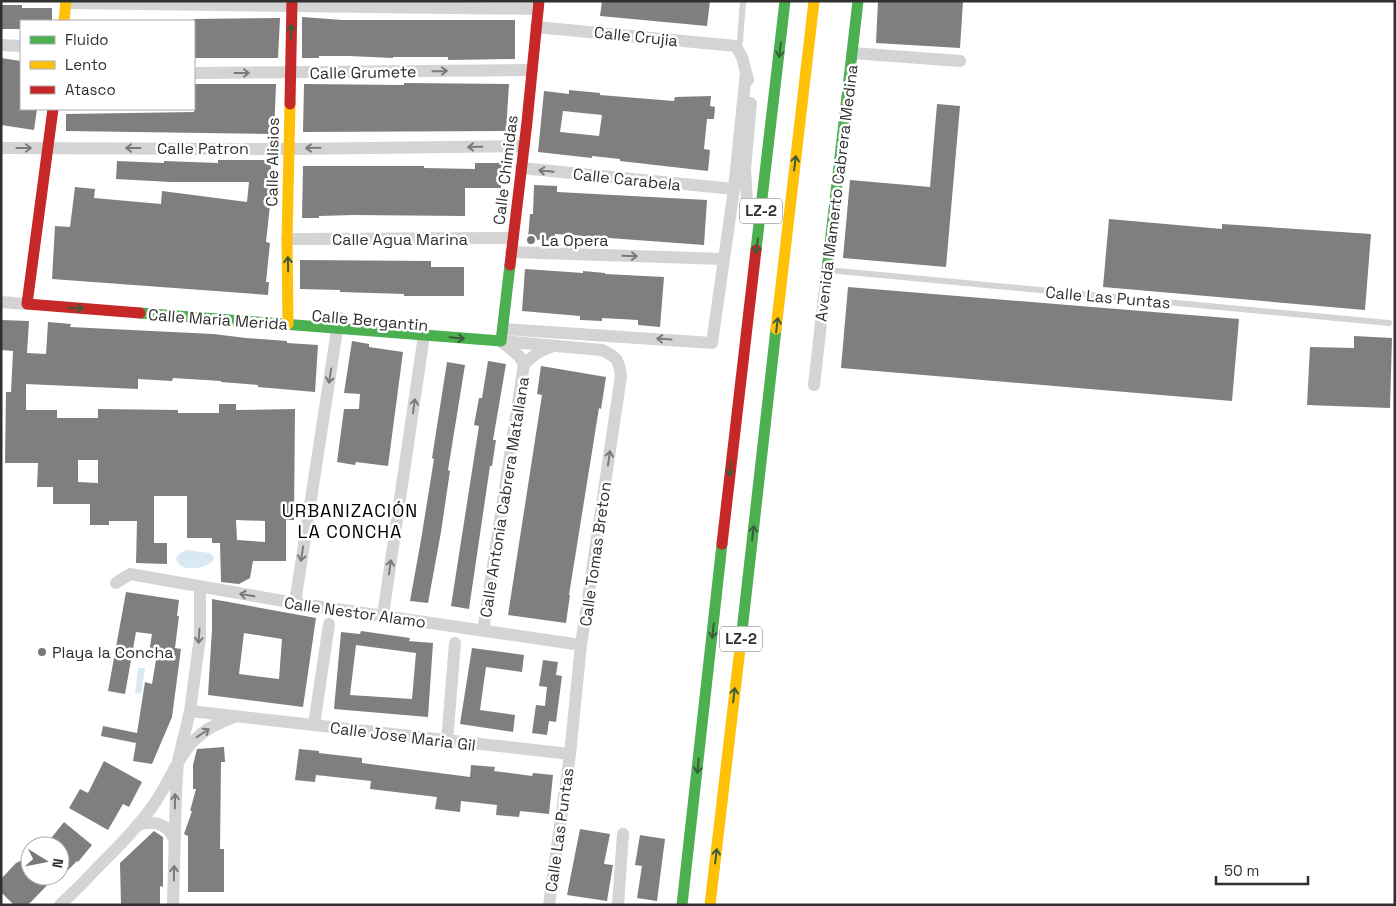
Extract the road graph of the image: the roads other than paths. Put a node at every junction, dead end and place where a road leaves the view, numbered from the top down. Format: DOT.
graph roads {
  1 [pos="743,1"];
  2 [pos="785,1"];
  3 [pos="814,1"];
  4 [pos="858,1"];
  5 [pos="66,2"];
  6 [pos="292,3"];
  7 [pos="538,5"];
  8 [pos="64,20"];
  9 [pos="536,26"];
  10 [pos="1,45"];
  11 [pos="20,46"];
  12 [pos="736,46"];
  13 [pos="852,53"];
  14 [pos="960,61"];
  15 [pos="532,70"];
  16 [pos="746,72"];
  17 [pos="195,73"];
  18 [pos="290,73"];
  19 [pos="760,90"];
  20 [pos="53,110"];
  21 [pos="524,146"];
  22 [pos="1,148"];
  23 [pos="48,148"];
  24 [pos="289,148"];
  25 [pos="521,168"];
  26 [pos="734,189"];
  27 [pos="747,202"];
  28 [pos="745,217"];
  29 [pos="513,238"];
  30 [pos="287,239"];
  31 [pos="511,252"];
  32 [pos="724,259"];
  33 [pos="827,270"];
  34 [pos="31,296"];
  35 [pos="1,302"];
  36 [pos="220,308"];
  37 [pos="288,318"];
  38 [pos="338,323"];
  39 [pos="1389,323"];
  40 [pos="424,335"];
  41 [pos="502,335"];
  42 [pos="556,346"];
  43 [pos="733,350"];
  44 [pos="524,364"];
  45 [pos="814,386"];
  46 [pos="736,421"];
  47 [pos="116,583"];
  48 [pos="200,588"];
  49 [pos="295,603"];
  50 [pos="384,616"];
  51 [pos="329,624"];
  52 [pos="484,631"];
  53 [pos="455,643"];
  54 [pos="581,645"];
  55 [pos="190,711"];
  56 [pos="237,716"];
  57 [pos="314,725"];
  58 [pos="447,741"];
  59 [pos="570,754"];
  60 [pos="178,761"];
  61 [pos="138,825"];
  62 [pos="623,834"];
  63 [pos="175,841"];
  64 [pos="684,886"];
  65 [pos="63,903"];
  66 [pos="173,905"];
  67 [pos="549,905"];
  68 [pos="618,905"];
  69 [pos="676,905"];
  70 [pos="682,905"];
  71 [pos="710,905"];
  1 -- 12 [label="lane"];
  2 -- 46 [label="main road, LZ-2, one-way"];
  71 -- 3 [label="main road, LZ-2, one-way"];
  4 -- 13 [label="main road, Avenida Mamerto Cabrera Medina"];
  5 -- 6 [label="street"];
  5 -- 8 [label="main road"];
  6 -- 7 [label="street"];
  18 -- 6 [label="main road, Calle Alisios, one-way"];
  7 -- 9 [label="main road, Calle Chimidas"];
  9 -- 12 [label="street, Calle Crujia"];
  9 -- 15 [label="main road, Calle Chimidas"];
  10 -- 11 [label="street"];
  12 -- 16 [label="street"];
  13 -- 14 [label="street"];
  13 -- 33 [label="main road, Avenida Mamerto Cabrera Medina"];
  18 -- 15 [label="street, Calle Grumete, one-way"];
  15 -- 21 [label="main road, Calle Chimidas"];
  16 -- 26 [label="street"];
  16 -- 27 [label="street"];
  17 -- 18 [label="street, Calle Grumete, one-way"];
  18 -- 24 [label="main road, Calle Alisios"];
  19 -- 27 [label="main road, LZ-2"];
  20 -- 23 [label="main road"];
  21 -- 24 [label="street, Calle Patron, one-way"];
  21 -- 25 [label="main road, Calle Chimidas"];
  22 -- 23 [label="street, Calle Patron, one-way"];
  24 -- 23 [label="street, Calle Patron, one-way"];
  23 -- 34 [label="main road"];
  24 -- 30 [label="main road, Calle Alisios"];
  26 -- 25 [label="street, Calle Carabela, one-way"];
  25 -- 29 [label="main road, Calle Chimidas"];
  26 -- 32 [label="street"];
  27 -- 28 [label="main road, LZ-2"];
  29 -- 30 [label="street, Calle Agua Marina"];
  29 -- 31 [label="main road, Calle Chimidas"];
  37 -- 30 [label="main road, Calle Alisios, one-way"];
  31 -- 32 [label="street, one-way"];
  31 -- 41 [label="main road, Calle Chimidas"];
  32 -- 41 [label="street, Calle Bergantin, one-way"];
  33 -- 39 [label="lane, Calle Las Puntas"];
  33 -- 45 [label="street, Avenida Mamerto Cabrera Medina"];
  34 -- 35 [label="street, Calle Maria Merida"];
  34 -- 37 [label="main road, Calle Maria Merida, one-way"];
  36 -- 37 [label="main road, Calle Bergantin"];
  37 -- 38 [label="main road, Calle Bergantin"];
  38 -- 40 [label="main road"];
  38 -- 41 [label="main road, Calle Bergantin"];
  38 -- 49 [label="street, one-way"];
  40 -- 41 [label="main road, one-way"];
  50 -- 40 [label="street, one-way"];
  41 -- 42 [label="street"];
  41 -- 44 [label="street"];
  42 -- 44 [label="street"];
  54 -- 42 [label="street, Calle Tomas Breton, one-way"];
  43 -- 46 [label="main road, LZ-2"];
  44 -- 52 [label="street, Calle Antonia Cabrera Matallana"];
  46 -- 64 [label="main road, LZ-2, one-way"];
  47 -- 48 [label="street, Calle Nestor Alamo"];
  49 -- 48 [label="street, Calle Nestor Alamo, one-way"];
  48 -- 55 [label="street, one-way"];
  49 -- 50 [label="street, Calle Nestor Alamo"];
  50 -- 52 [label="street, Calle Nestor Alamo"];
  51 -- 57 [label="street"];
  52 -- 54 [label="street, Calle Nestor Alamo"];
  53 -- 58 [label="street"];
  54 -- 59 [label="street, Calle Tomas Breton"];
  55 -- 56 [label="street, Calle Jose Maria Gil"];
  55 -- 60 [label="street"];
  56 -- 57 [label="street, Calle Jose Maria Gil"];
  60 -- 56 [label="street, one-way"];
  57 -- 58 [label="street, Calle Jose Maria Gil"];
  58 -- 59 [label="street, Calle Jose Maria Gil"];
  59 -- 67 [label="street, Calle Las Puntas"];
  60 -- 61 [label="street"];
  63 -- 60 [label="street, one-way"];
  61 -- 63 [label="street"];
  61 -- 65 [label="street"];
  62 -- 68 [label="street"];
  66 -- 63 [label="street, one-way"];
  64 -- 69 [label="lane"];
  64 -- 70 [label="main road, LZ-2"];
}
